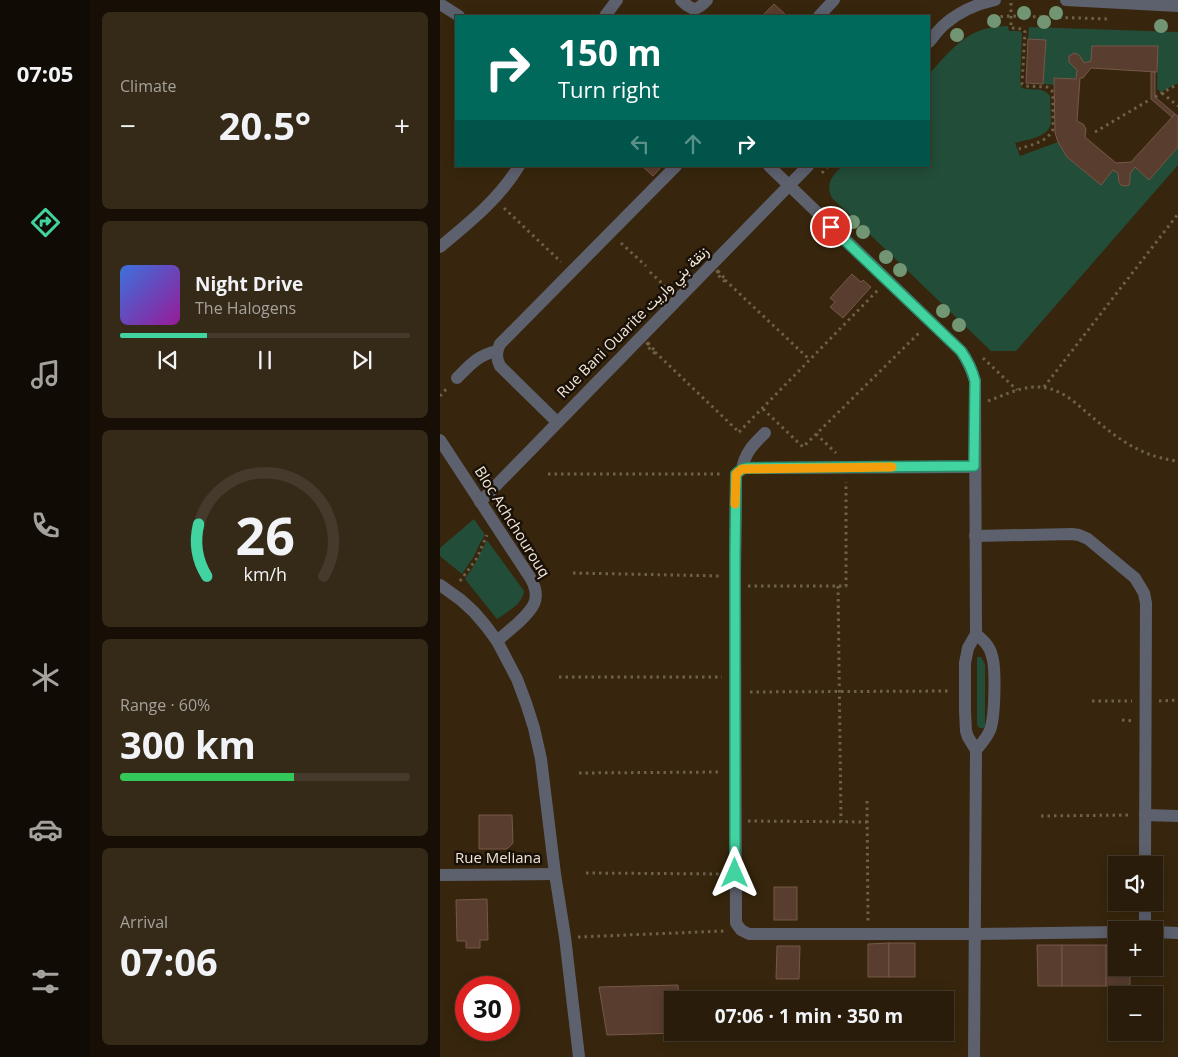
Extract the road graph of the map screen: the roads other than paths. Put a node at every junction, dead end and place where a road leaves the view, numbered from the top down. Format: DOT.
graph roads {
  1 [pos="681,0"];
  2 [pos="708,0"];
  3 [pos="834,0"];
  4 [pos="995,0"];
  5 [pos="1066,0"];
  6 [pos="440,4"];
  7 [pos="971,4"];
  8 [pos="1178,6"];
  9 [pos="457,15"];
  10 [pos="820,15"];
  11 [pos="930,41"];
  12 [pos="518,167"];
  13 [pos="675,167"];
  14 [pos="770,167"];
  15 [pos="807,167"];
  16 [pos="789,186"];
  17 [pos="440,247"];
  18 [pos="497,351"];
  19 [pos="457,378"];
  20 [pos="557,422"];
  21 [pos="765,433"];
  22 [pos="440,440"];
  23 [pos="974,466"];
  24 [pos="739,472"];
  25 [pos="480,502"];
  26 [pos="975,536"];
  27 [pos="440,586"];
  28 [pos="976,634"];
  29 [pos="497,642"];
  30 [pos="976,750"];
  31 [pos="1145,815"];
  32 [pos="1178,816"];
  33 [pos="1145,856"];
  34 [pos="555,874"];
  35 [pos="440,875"];
  36 [pos="1108,932"];
  37 [pos="1163,932"];
  38 [pos="1178,933"];
  39 [pos="975,934"];
  40 [pos="579,1057"];
  41 [pos="974,1057"];
  1 -- 2 [label="street"];
  3 -- 10 [label="street"];
  4 -- 7 [label="street"];
  5 -- 8 [label="street"];
  6 -- 9 [label="street"];
  7 -- 11 [label="street"];
  12 -- 17 [label="street"];
  13 -- 18 [label="street"];
  14 -- 16 [label="street"];
  15 -- 16 [label="street, Rue Bani Ouarite زنقة بني واريت"];
  16 -- 20 [label="street, Rue Bani Ouarite زنقة بني واريت"];
  16 -- 23 [label="street"];
  18 -- 19 [label="street"];
  18 -- 20 [label="street"];
  20 -- 25 [label="street, Rue Bani Ouarite زنقة بني واريت"];
  21 -- 24 [label="street"];
  22 -- 25 [label="street, Bloc Achchourouq"];
  23 -- 24 [label="street"];
  23 -- 26 [label="street"];
  24 -- 39 [label="street"];
  25 -- 29 [label="street, Bloc Achchourouq"];
  26 -- 28 [label="street"];
  26 -- 31 [label="street"];
  27 -- 29 [label="street"];
  28 -- 30 [label="street"];
  28 -- 30 [label="street"];
  29 -- 34 [label="street"];
  30 -- 39 [label="street"];
  31 -- 32 [label="street"];
  31 -- 33 [label="street"];
  34 -- 35 [label="street, Rue Meliana"];
  34 -- 40 [label="street"];
  36 -- 39 [label="street"];
  37 -- 38 [label="street"];
  39 -- 41 [label="street"];
}
